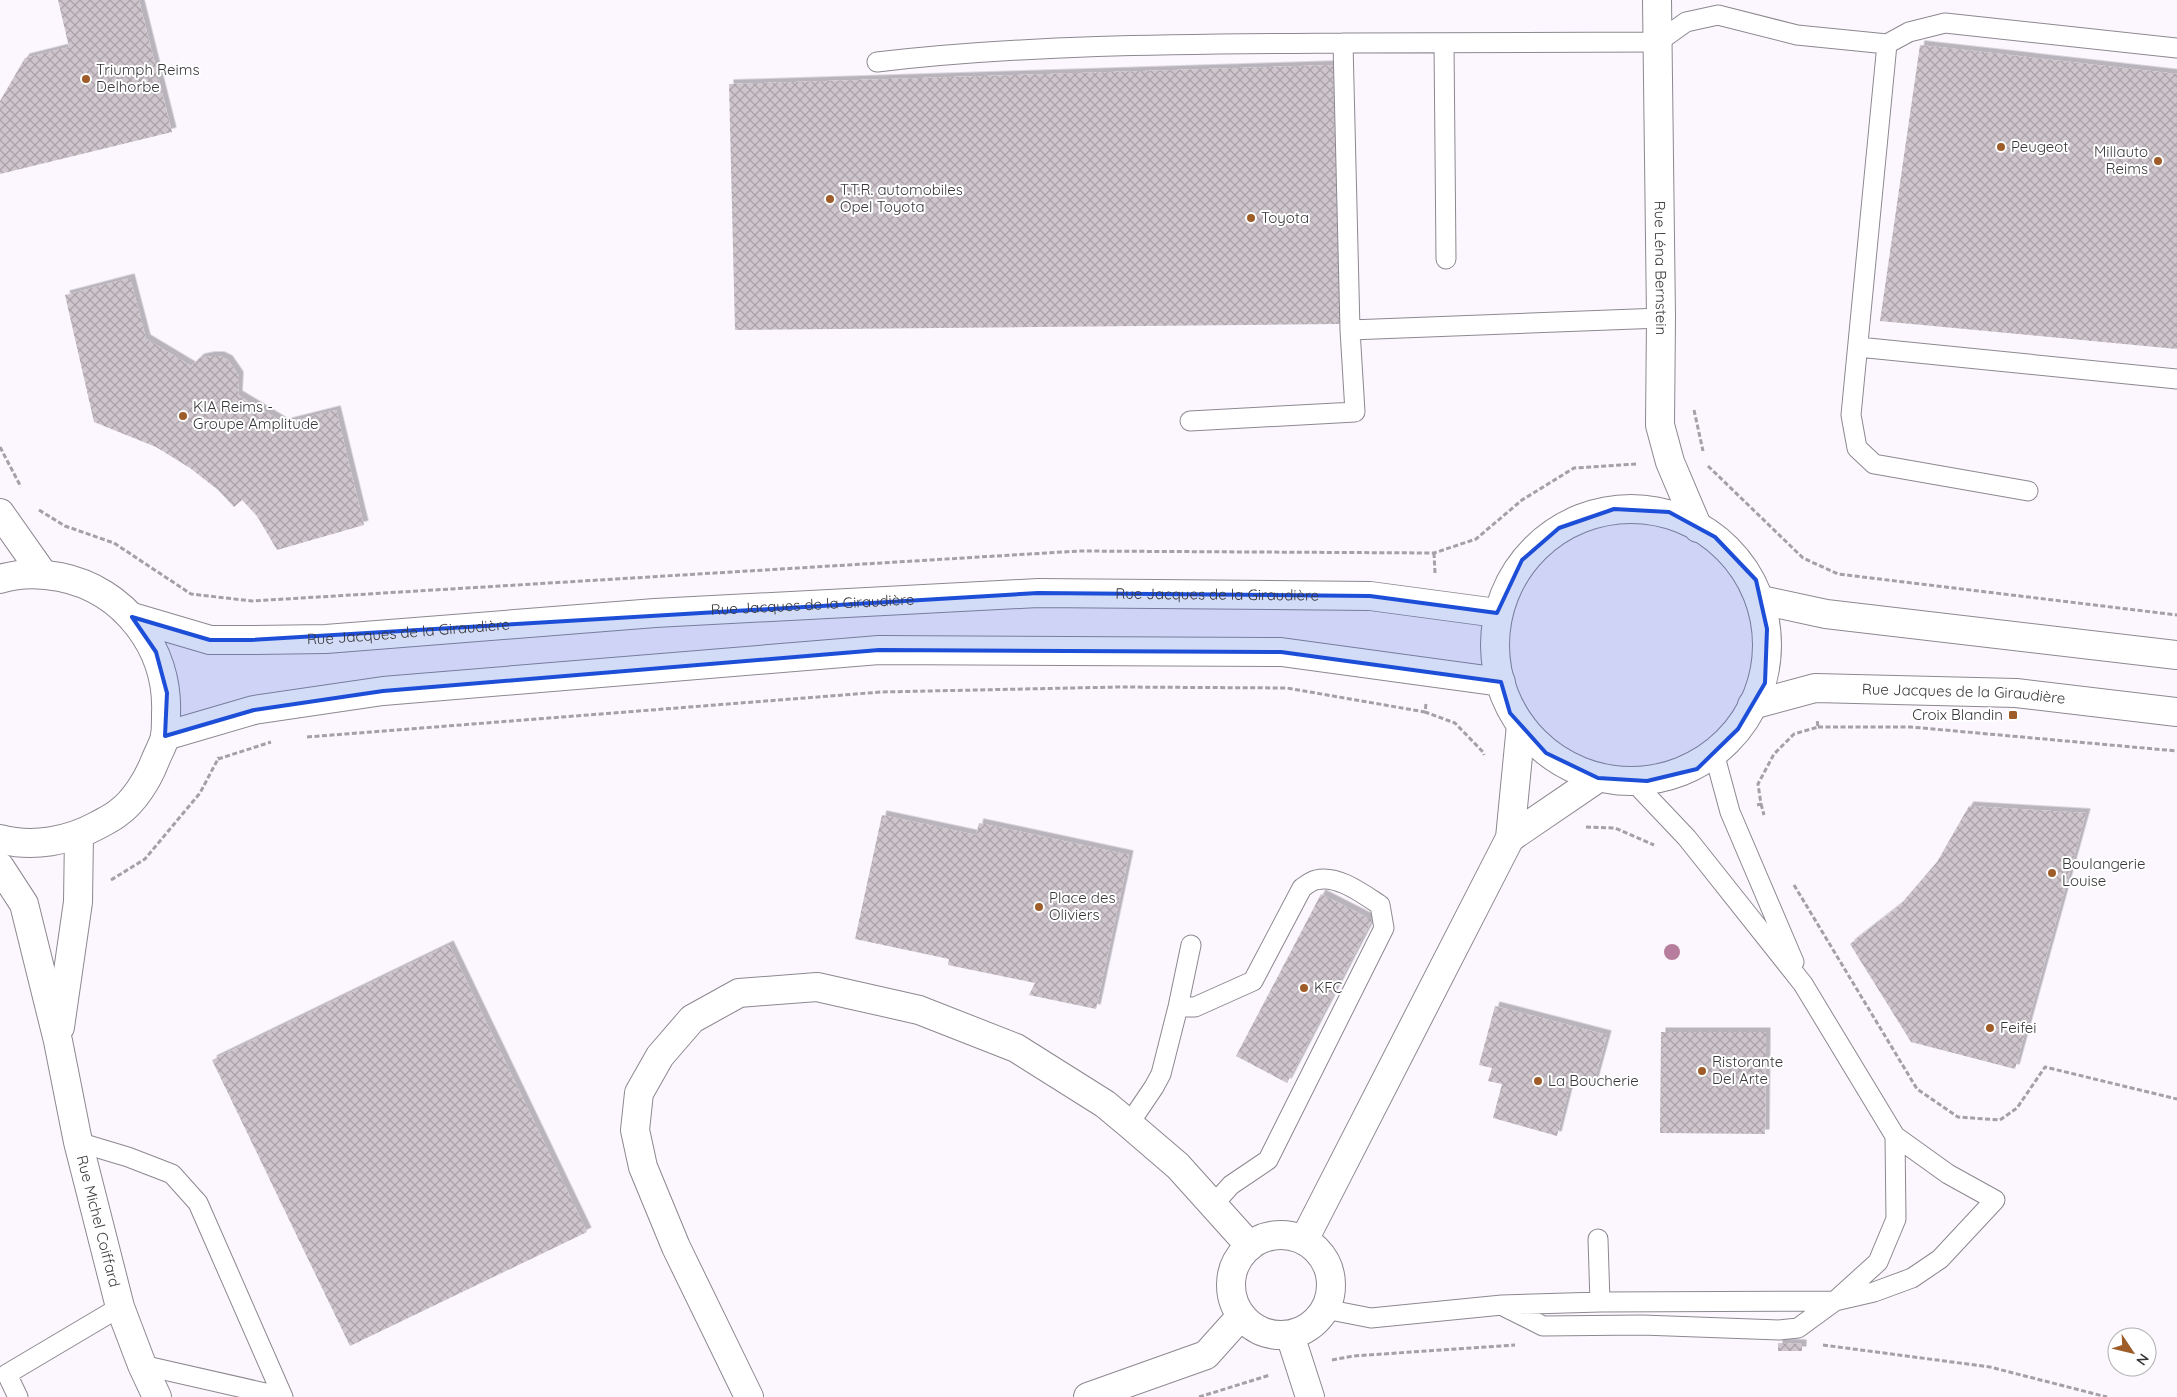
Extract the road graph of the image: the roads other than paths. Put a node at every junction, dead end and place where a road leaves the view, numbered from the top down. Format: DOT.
graph roads {
  1 [pos="1657,0"];
  2 [pos="1658,42"];
  3 [pos="1343,43"];
  4 [pos="1444,43"];
  5 [pos="1887,44"];
  6 [pos="2177,48"];
  7 [pos="877,62"];
  8 [pos="1446,259"];
  9 [pos="1661,318"];
  10 [pos="1350,330"];
  11 [pos="1858,348"];
  12 [pos="2177,379"];
  13 [pos="1190,421"];
  14 [pos="2028,491"];
  15 [pos="0,513"];
  16 [pos="1698,528"];
  17 [pos="43,574"];
  18 [pos="0,579"];
  19 [pos="1761,600"];
  20 [pos="1496,613"];
  21 [pos="132,617"];
  22 [pos="2177,655"];
  23 [pos="1501,682"];
  24 [pos="1752,705"];
  25 [pos="2177,712"];
  26 [pos="1521,725"];
  27 [pos="165,736"];
  28 [pos="1714,754"];
  29 [pos="1598,778"];
  30 [pos="1632,780"];
  31 [pos="80,835"];
  32 [pos="1510,838"];
  33 [pos="0,839"];
  34 [pos="0,867"];
  35 [pos="1191,944"];
  36 [pos="1803,984"];
  37 [pos="1178,1007"];
  38 [pos="58,1041"];
  39 [pos="1129,1124"];
  40 [pos="1895,1136"];
  41 [pos="78,1142"];
  42 [pos="1213,1205"];
  43 [pos="1598,1238"];
  44 [pos="1304,1240"];
  45 [pos="1250,1246"];
  46 [pos="1835,1301"];
  47 [pos="1600,1302"];
  48 [pos="1502,1305"];
  49 [pos="120,1307"];
  50 [pos="1325,1309"];
  51 [pos="1241,1316"];
  52 [pos="1290,1335"];
  53 [pos="142,1365"];
  54 [pos="18,1397"];
  55 [pos="157,1397"];
  56 [pos="283,1397"];
  57 [pos="749,1397"];
  58 [pos="1088,1397"];
  59 [pos="1310,1397"];
  1 -- 2 [label="street, Rue Léna Bernstein"];
  2 -- 4 [label="lane"];
  2 -- 5 [label="lane"];
  2 -- 9 [label="street, Rue Léna Bernstein"];
  3 -- 4 [label="lane"];
  3 -- 7 [label="lane"];
  3 -- 10 [label="lane"];
  4 -- 8 [label="lane"];
  5 -- 6 [label="lane"];
  5 -- 11 [label="lane"];
  9 -- 10 [label="lane"];
  9 -- 16 [label="street, Rue Léna Bernstein"];
  10 -- 13 [label="lane"];
  11 -- 12 [label="lane"];
  11 -- 14 [label="lane"];
  15 -- 17 [label="street"];
  16 -- 19 [label="street"];
  16 -- 20 [label="street"];
  17 -- 18 [label="street"];
  17 -- 21 [label="street"];
  19 -- 22 [label="street"];
  19 -- 24 [label="street"];
  20 -- 21 [label="street, Rue Jacques de la Giraudière"];
  20 -- 23 [label="street"];
  21 -- 27 [label="street"];
  23 -- 26 [label="street"];
  23 -- 27 [label="street"];
  24 -- 25 [label="street, Rue Jacques de la Giraudière"];
  24 -- 28 [label="street"];
  26 -- 29 [label="street"];
  26 -- 32 [label="street"];
  27 -- 31 [label="street"];
  28 -- 30 [label="street"];
  28 -- 36 [label="lane"];
  29 -- 30 [label="street"];
  29 -- 32 [label="street"];
  30 -- 36 [label="lane"];
  31 -- 33 [label="street"];
  31 -- 38 [label="street, Rue Michel Coiffard"];
  32 -- 44 [label="street"];
  34 -- 38 [label="street, Rue Michel Coiffard"];
  35 -- 37 [label="lane"];
  36 -- 40 [label="lane"];
  37 -- 39 [label="lane"];
  37 -- 42 [label="lane"];
  38 -- 41 [label="street, Rue Michel Coiffard"];
  39 -- 42 [label="street"];
  39 -- 57 [label="street"];
  40 -- 46 [label="lane"];
  40 -- 46 [label="lane"];
  41 -- 49 [label="street, Rue Michel Coiffard"];
  41 -- 56 [label="lane"];
  42 -- 45 [label="street"];
  43 -- 47 [label="lane"];
  44 -- 45 [label="street"];
  44 -- 50 [label="street"];
  45 -- 51 [label="street"];
  46 -- 47 [label="lane"];
  46 -- 48 [label="lane"];
  47 -- 48 [label="lane"];
  48 -- 50 [label="lane"];
  49 -- 53 [label="street, Rue Michel Coiffard"];
  49 -- 54 [label="lane"];
  50 -- 52 [label="street"];
  51 -- 52 [label="street"];
  51 -- 58 [label="street"];
  52 -- 59 [label="street"];
  53 -- 55 [label="street, Rue Michel Coiffard"];
  53 -- 56 [label="lane"];
}
